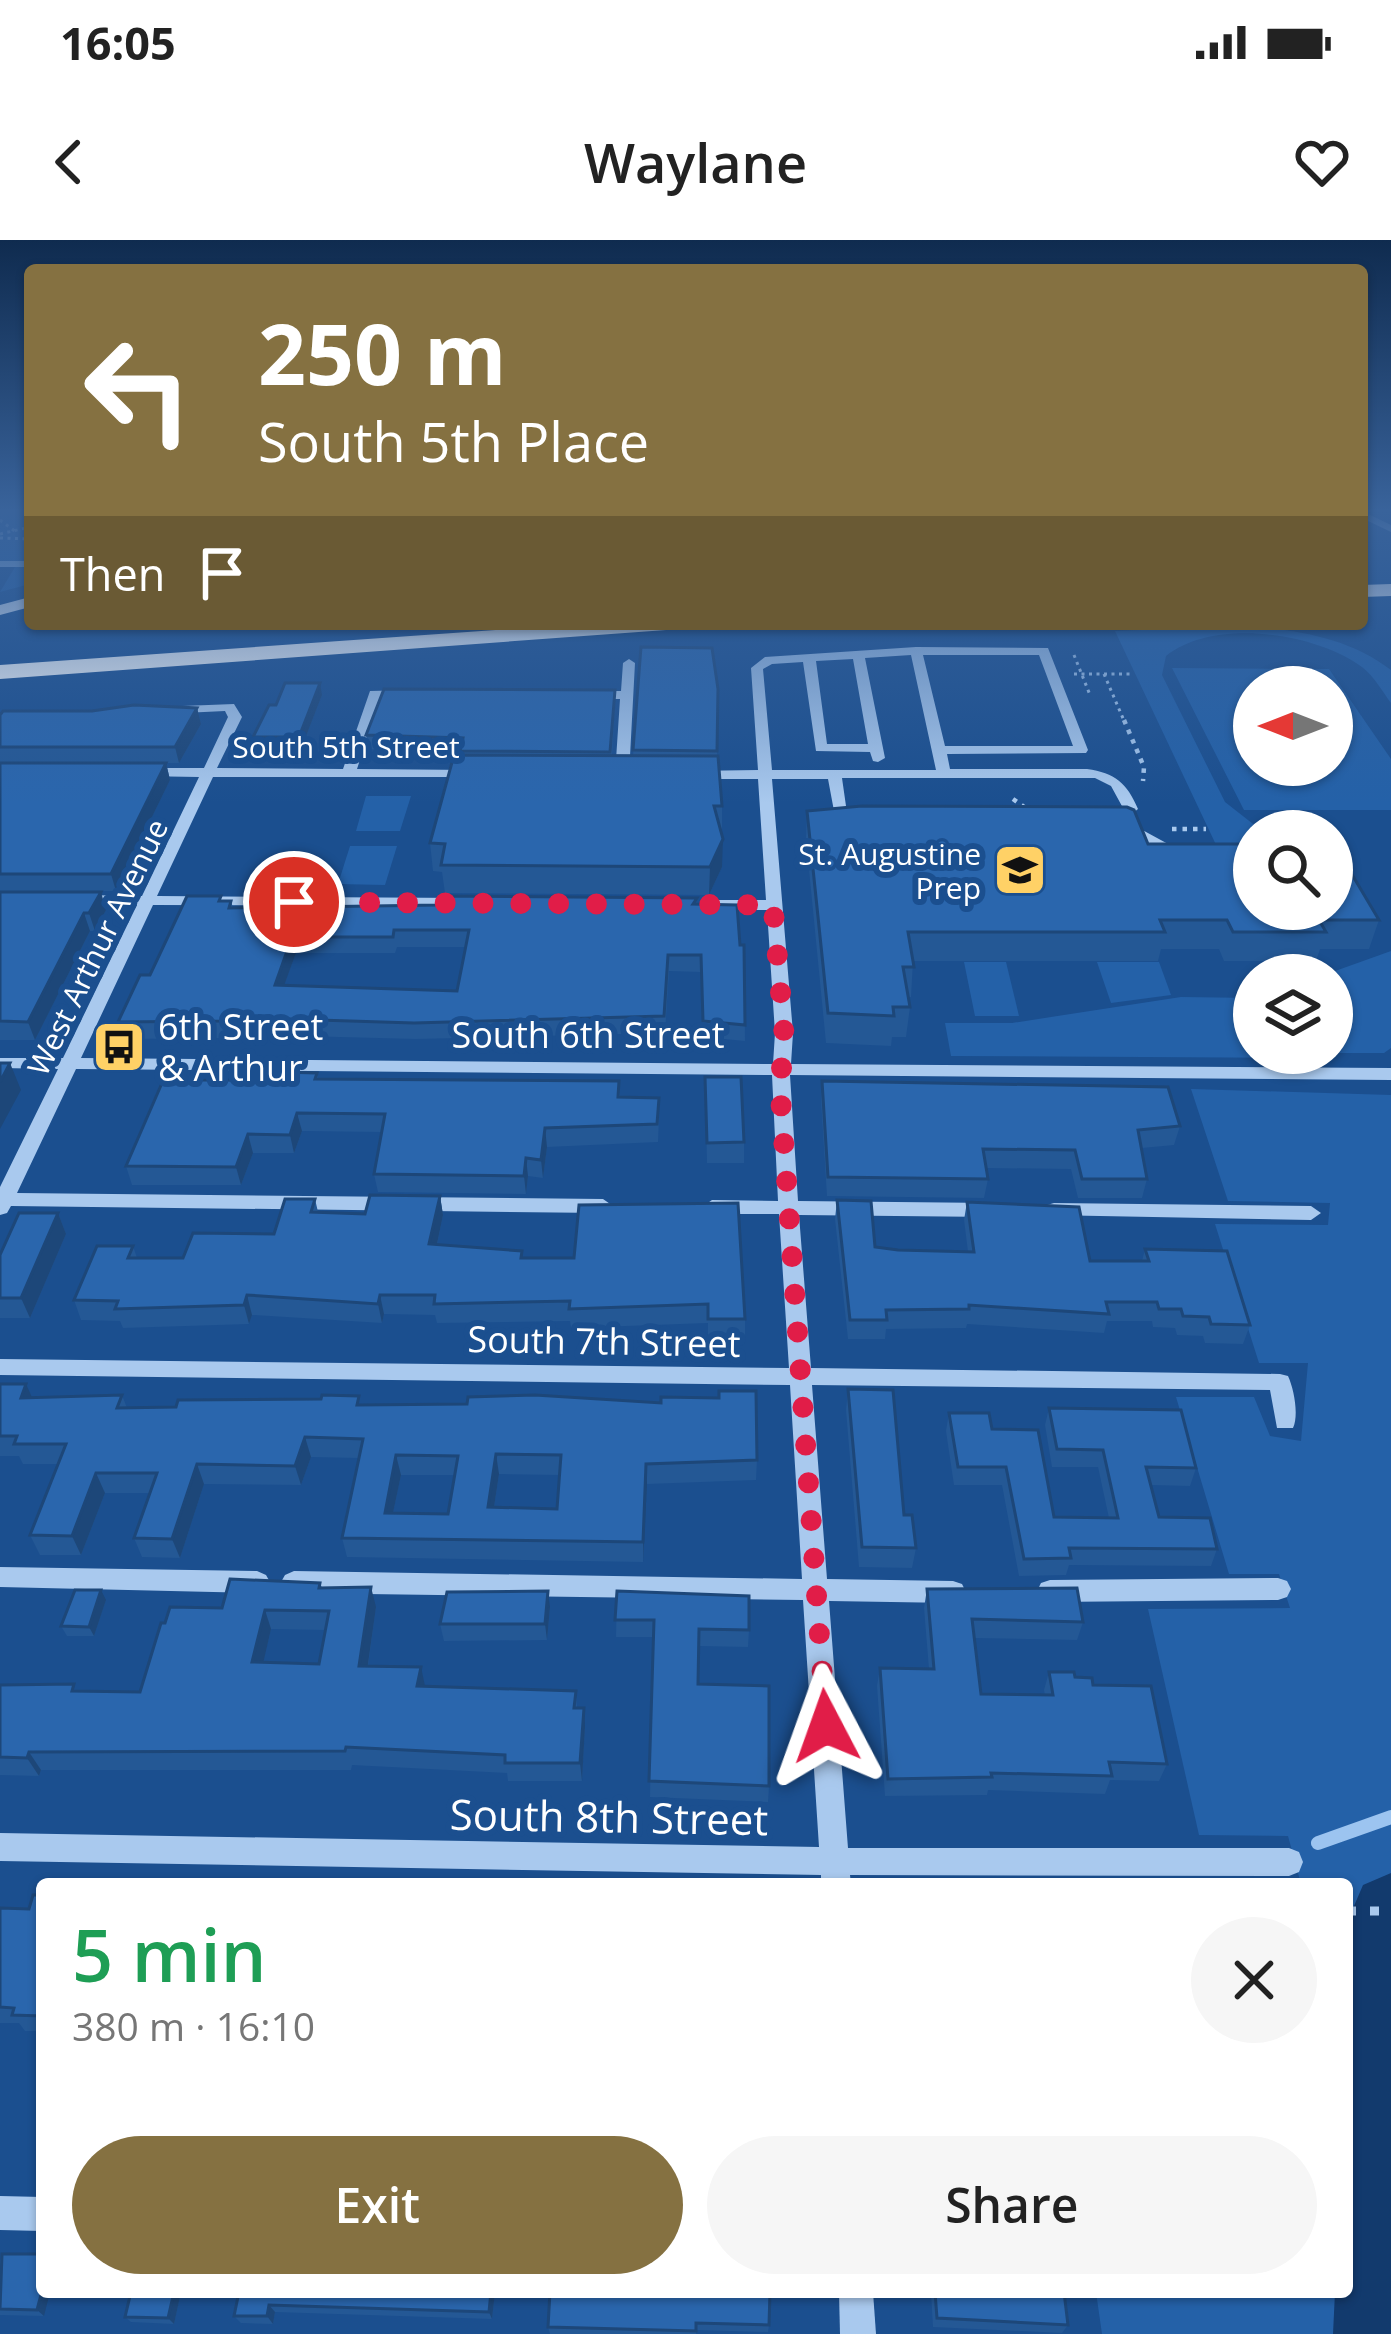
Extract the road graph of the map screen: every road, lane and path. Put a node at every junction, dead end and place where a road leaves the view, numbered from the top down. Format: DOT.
graph roads {
  1 [pos="280,630"];
  2 [pos="584,630"];
  3 [pos="0,651"];
  4 [pos="916,651"];
  5 [pos="858,654"];
  6 [pos="1074,655"];
  7 [pos="809,657"];
  8 [pos="629,663"];
  9 [pos="0,673"];
  10 [pos="1053,674"];
  11 [pos="1082,674"];
  12 [pos="1103,674"];
  13 [pos="1134,674"];
  14 [pos="421,694"];
  15 [pos="1090,694"];
  16 [pos="559,695"];
  17 [pos="628,695"];
  18 [pos="136,713"];
  19 [pos="876,748"];
  20 [pos="939,750"];
  21 [pos="117,772"];
  22 [pos="210,772"];
  23 [pos="944,772"];
  24 [pos="349,773"];
  25 [pos="485,774"];
  26 [pos="599,775"];
  27 [pos="622,775"];
  28 [pos="646,775"];
  29 [pos="669,775"];
  30 [pos="765,775"];
  31 [pos="835,776"];
  32 [pos="881,776"];
  33 [pos="1149,797"];
  34 [pos="1013,799"];
  35 [pos="1011,814"];
  36 [pos="872,822"];
  37 [pos="1206,862"];
  38 [pos="63,900"];
  39 [pos="151,901"];
  40 [pos="485,903"];
  41 [pos="699,905"];
  42 [pos="773,905"];
  43 [pos="0,1063"];
  44 [pos="73,1063"];
  45 [pos="782,1069"];
  46 [pos="1391,1074"];
  47 [pos="1,1202"];
  48 [pos="617,1206"];
  49 [pos="687,1207"];
  50 [pos="790,1208"];
  51 [pos="1007,1210"];
  52 [pos="1030,1210"];
  53 [pos="1311,1213"];
  54 [pos="0,1367"];
  55 [pos="803,1377"];
  56 [pos="1286,1422"];
  57 [pos="0,1576"];
  58 [pos="1277,1589"];
  59 [pos="1018,1591"];
  60 [pos="971,1592"];
  61 [pos="817,1593"];
  62 [pos="0,1847"];
  63 [pos="1289,1862"];
  64 [pos="836,1873"];
  65 [pos="1353,1911"];
  66 [pos="1391,1911"];
  67 [pos="0,2213"];
  68 [pos="36,2214"];
  69 [pos="856,2298"];
  70 [pos="858,2334"];
  1 -- 3 [label="highway"];
  2 -- 9 [label="highway"];
  4 -- 5 [label="street"];
  4 -- 10 [label="street"];
  4 -- 20 [label="street"];
  5 -- 7 [label="street"];
  5 -- 19 [label="street"];
  6 -- 11 [label="path"];
  7 -- 19 [label="street"];
  7 -- 30 [label="street"];
  8 -- 17 [label="street"];
  10 -- 11 [label="path"];
  10 -- 20 [label="street"];
  11 -- 12 [label="path"];
  11 -- 15 [label="path"];
  12 -- 13 [label="path"];
  12 -- 33 [label="path"];
  14 -- 24 [label="street"];
  16 -- 17 [label="street"];
  17 -- 27 [label="street"];
  18 -- 22 [label="street, West Arthur Avenue"];
  19 -- 32 [label="street"];
  20 -- 23 [label="street"];
  21 -- 22 [label="street, South 5th Street"];
  22 -- 24 [label="street, South 5th Street"];
  22 -- 39 [label="street, West Arthur Avenue"];
  23 -- 32 [label="street"];
  23 -- 37 [label="street"];
  24 -- 25 [label="street, South 5th Street"];
  26 -- 27 [label="street"];
  27 -- 28 [label="street"];
  29 -- 30 [label="street"];
  30 -- 31 [label="street"];
  30 -- 42 [label="street"];
  31 -- 32 [label="street"];
  31 -- 36 [label="street"];
  34 -- 35 [label="path"];
  38 -- 39 [label="street"];
  39 -- 40 [label="street"];
  39 -- 44 [label="street, West Arthur Avenue"];
  41 -- 42 [label="street"];
  42 -- 45 [label="street"];
  43 -- 44 [label="street, South 6th Street"];
  44 -- 45 [label="street, South 6th Street"];
  44 -- 47 [label="street, West Arthur Avenue"];
  45 -- 46 [label="street, South 6th Street"];
  45 -- 50 [label="street"];
  47 -- 48 [label="street"];
  49 -- 50 [label="street"];
  50 -- 51 [label="street"];
  50 -- 55 [label="street"];
  52 -- 53 [label="street"];
  54 -- 55 [label="street, South 7th Street"];
  55 -- 56 [label="street, South 7th Street"];
  55 -- 61 [label="street"];
  57 -- 61 [label="street"];
  58 -- 59 [label="street"];
  60 -- 61 [label="street"];
  61 -- 64 [label="street"];
  62 -- 64 [label="street, South 8th Street"];
  63 -- 64 [label="street, South 8th Street"];
  65 -- 66 [label="path"];
  67 -- 68 [label="street"];
  69 -- 70 [label="street"];
}
